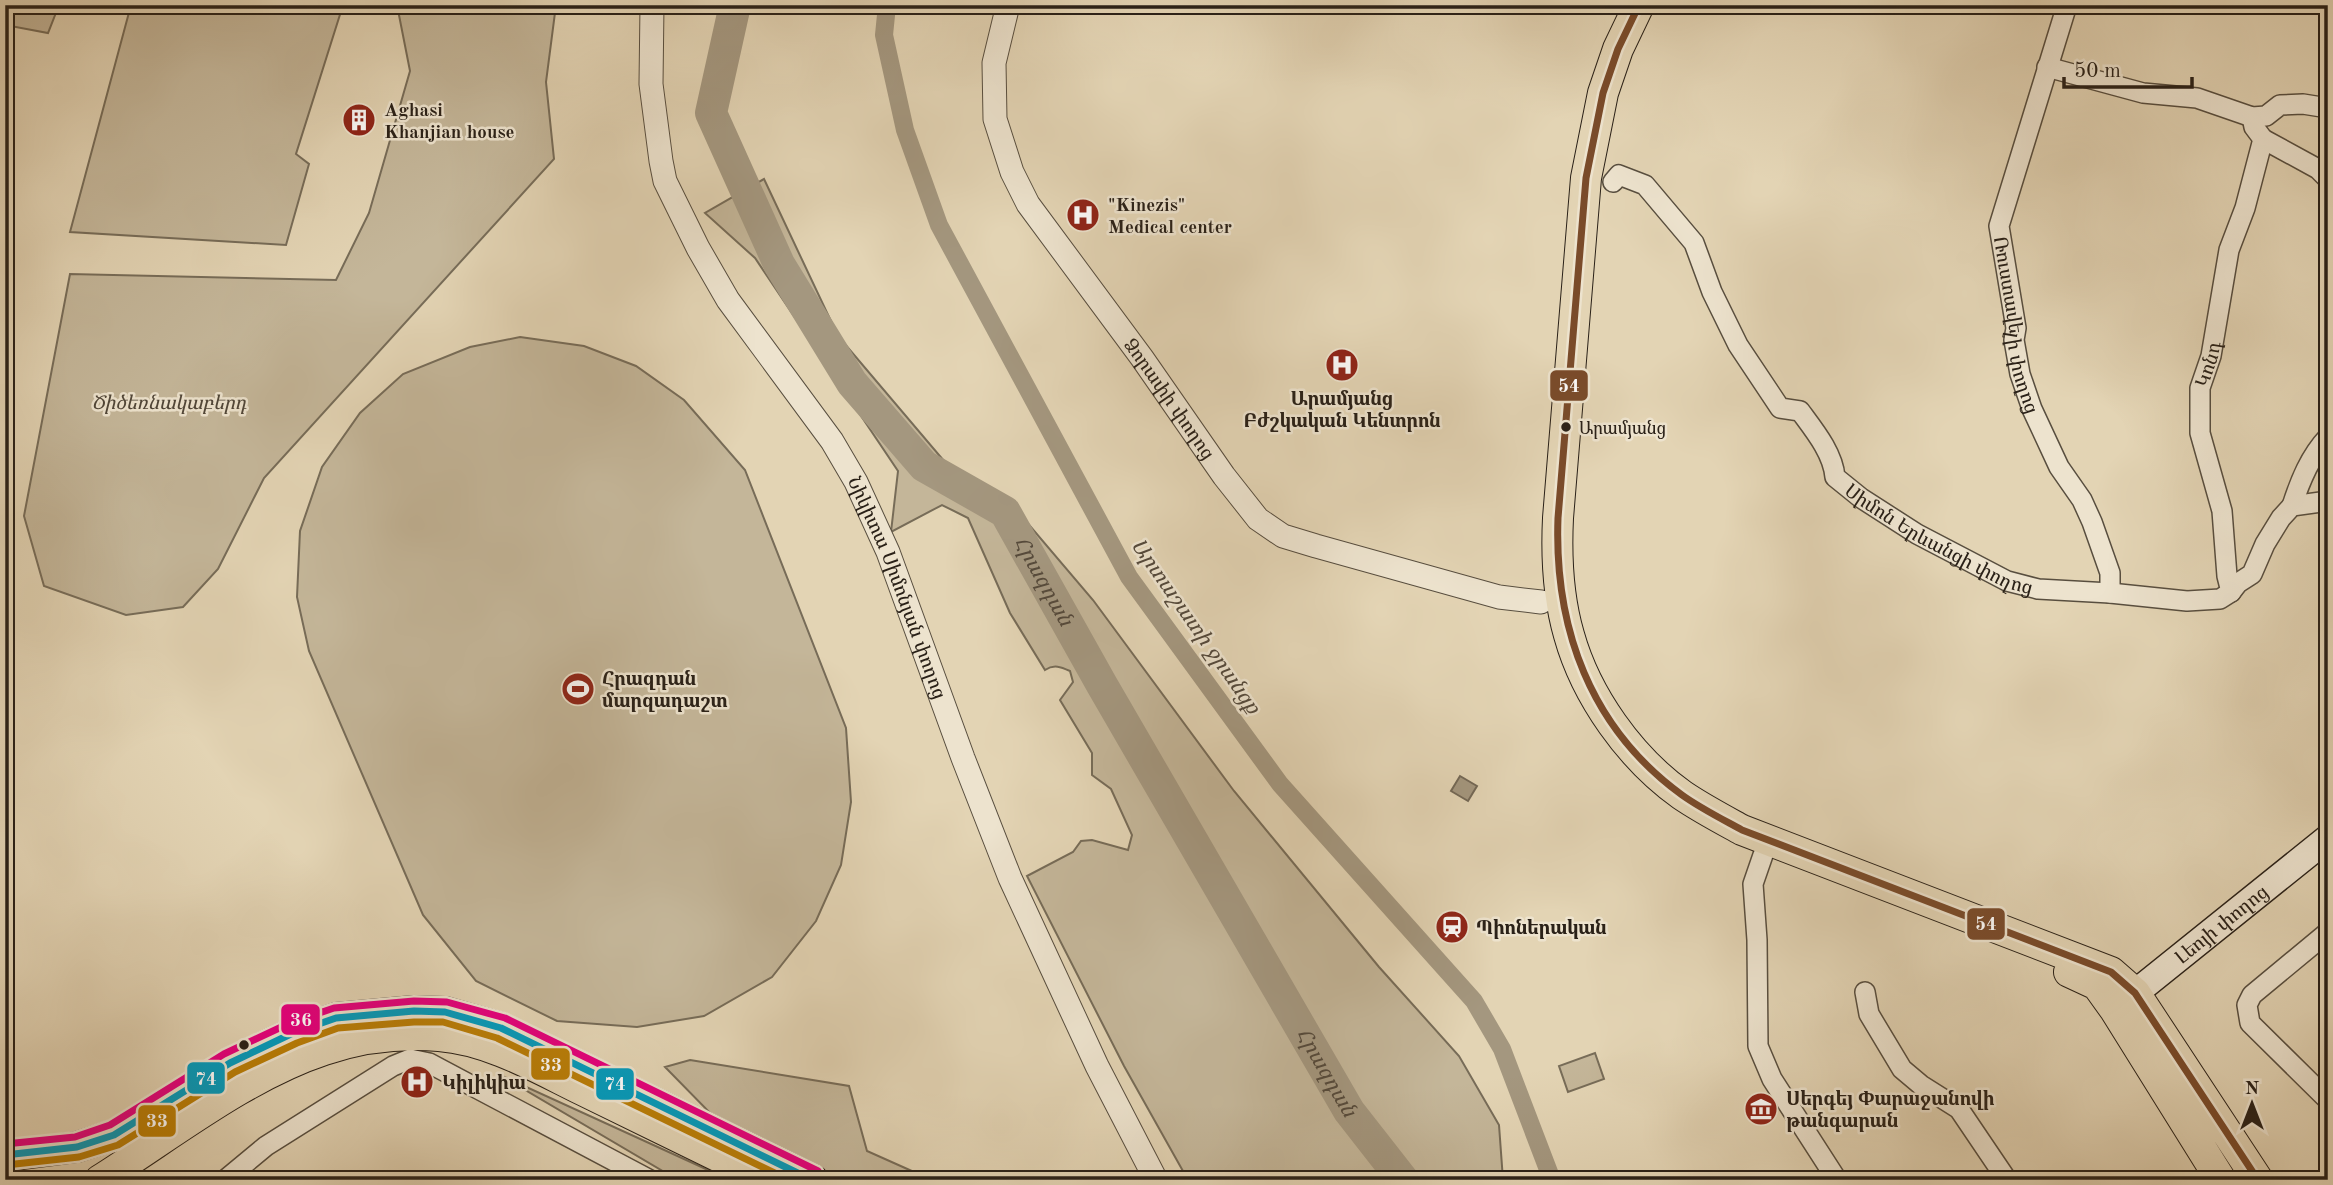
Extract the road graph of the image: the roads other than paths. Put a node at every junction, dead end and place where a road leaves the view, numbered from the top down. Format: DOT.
graph roads {
  1 [pos="652,5"];
  2 [pos="1008,5"];
  3 [pos="1624,5"];
  4 [pos="1639,5"];
  5 [pos="2067,5"];
  6 [pos="2047,67"];
  7 [pos="2328,108"];
  8 [pos="2252,117"];
  9 [pos="2263,139"];
  10 [pos="2328,179"];
  11 [pos="1613,182"];
  12 [pos="2328,437"];
  13 [pos="2328,501"];
  14 [pos="2292,506"];
  15 [pos="2231,592"];
  16 [pos="2110,593"];
  17 [pos="1541,601"];
  18 [pos="2328,838"];
  19 [pos="1763,855"];
  20 [pos="2328,932"];
  21 [pos="1865,992"];
  22 [pos="2125,1002"];
  23 [pos="2328,1100"];
  24 [pos="6,1156"];
  25 [pos="26,1180"];
  26 [pos="100,1180"];
  27 [pos="225,1180"];
  28 [pos="650,1180"];
  29 [pos="767,1180"];
  30 [pos="813,1180"];
  31 [pos="1156,1180"];
  32 [pos="1837,1180"];
  33 [pos="2007,1180"];
  34 [pos="2221,1180"];
  35 [pos="2258,1180"];
  1 -- 31 [label="street, Նիկիտա Սիմոնյան փողոց"];
  2 -- 17 [label="street, Ձորափի փողոց"];
  3 -- 17 [label="main road"];
  4 -- 22 [label="main road"];
  5 -- 6 [label="street, Ռուստավելի փողոց"];
  6 -- 8 [label="street"];
  6 -- 16 [label="street, Ռուստավելի փողոց"];
  7 -- 8 [label="street"];
  8 -- 9 [label="street"];
  9 -- 10 [label="street"];
  9 -- 15 [label="street, Կոնդ"];
  11 -- 16 [label="street, Սիմոն Երևանցի փողոց"];
  12 -- 14 [label="street"];
  13 -- 14 [label="street"];
  14 -- 15 [label="street"];
  15 -- 16 [label="street, Սիմոն Երևանցի փողոց"];
  17 -- 19 [label="main road"];
  18 -- 22 [label="main road, Լեոյի փողոց"];
  19 -- 22 [label="main road"];
  19 -- 32 [label="street"];
  20 -- 23 [label="street"];
  21 -- 33 [label="street"];
  22 -- 34 [label="main road"];
  22 -- 35 [label="main road"];
  24 -- 25 [label="main road"];
  24 -- 30 [label="main road"];
  26 -- 29 [label="main road"];
  27 -- 28 [label="street"];
}
